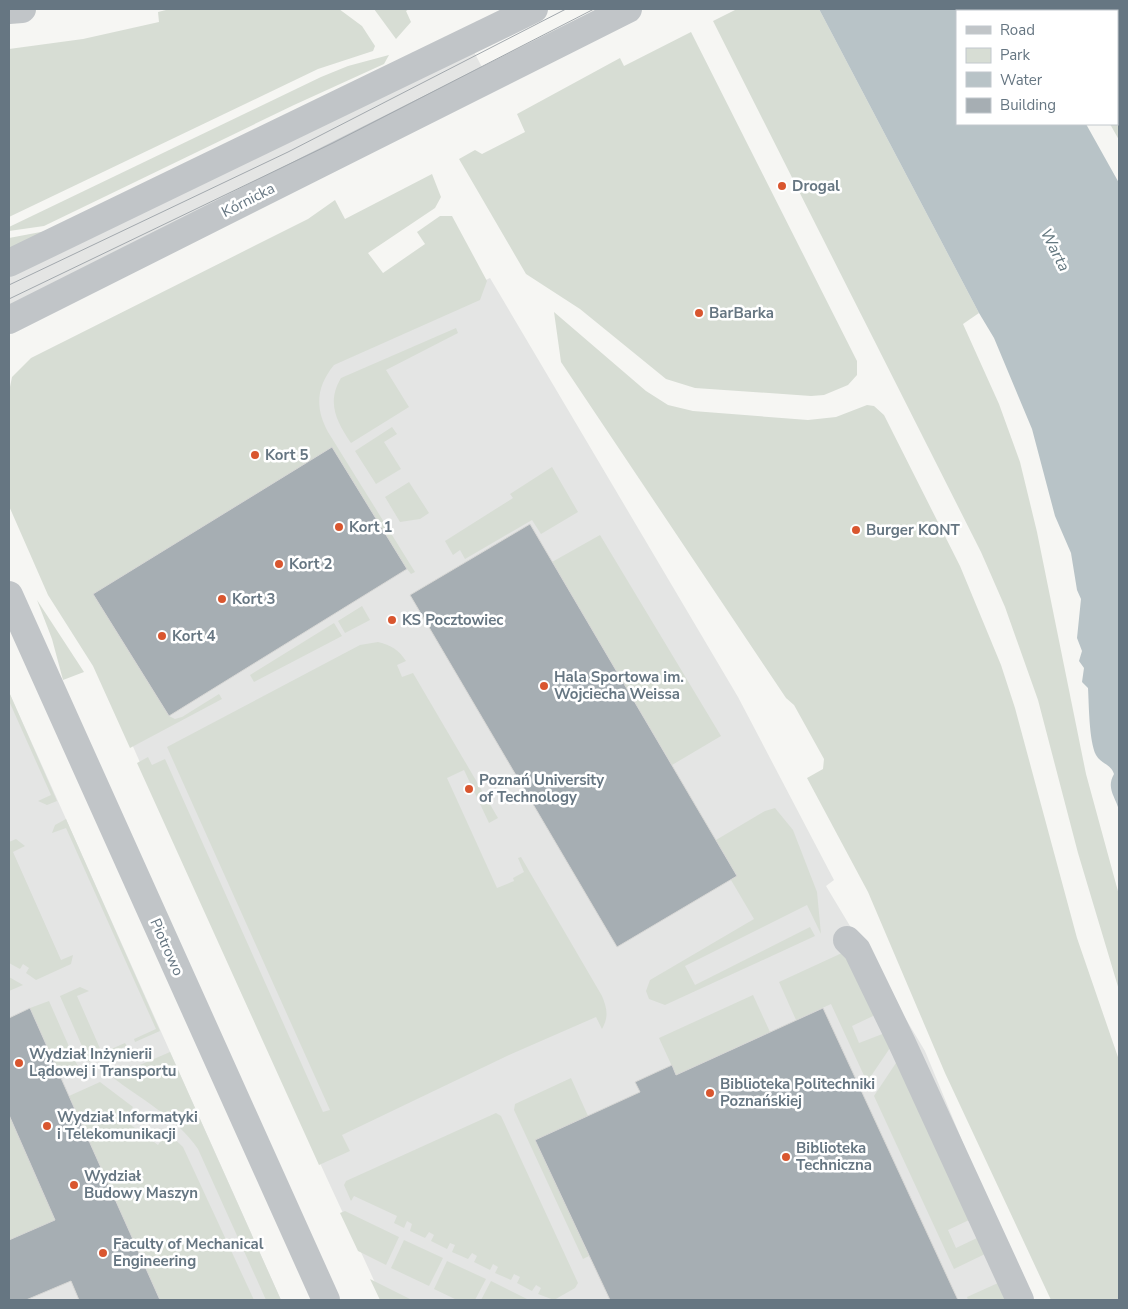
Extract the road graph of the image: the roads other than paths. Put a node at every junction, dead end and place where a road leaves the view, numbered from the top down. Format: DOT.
graph roads {
  1 [pos="22,9"];
  2 [pos="534,9"];
  3 [pos="628,9"];
  4 [pos="9,10"];
  5 [pos="9,263"];
  6 [pos="9,320"];
  7 [pos="9,594"];
  8 [pos="847,940"];
  9 [pos="326,1300"];
  10 [pos="1020,1300"];
  1 -- 4 [label="street"];
  2 -- 5 [label="street"];
  3 -- 6 [label="street, Kórnicka"];
  7 -- 9 [label="street, Piotrowo"];
  8 -- 10 [label="street"];
}
